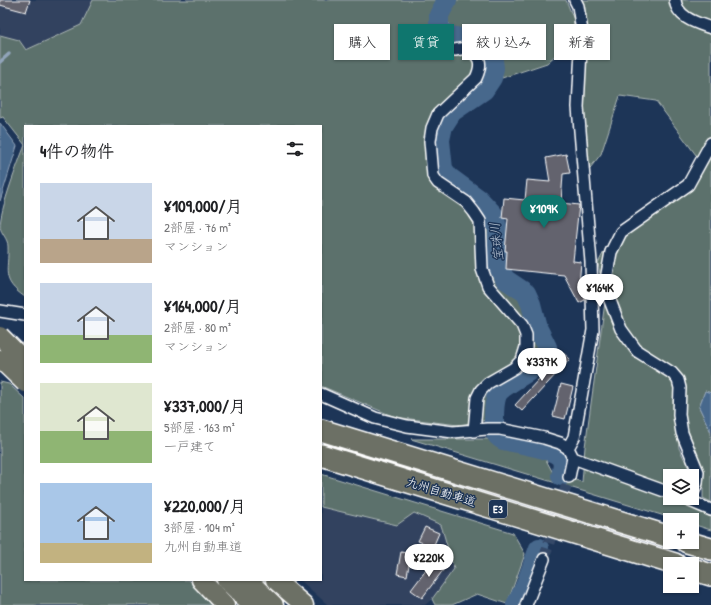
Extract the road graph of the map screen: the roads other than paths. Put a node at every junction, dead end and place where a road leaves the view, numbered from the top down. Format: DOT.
graph roads {
  1 [pos="575,0"];
  2 [pos="675,0"];
  3 [pos="711,28"];
  4 [pos="455,50"];
  5 [pos="711,143"];
  6 [pos="0,311"];
  7 [pos="24,315"];
  8 [pos="0,338"];
  9 [pos="24,346"];
  10 [pos="0,359"];
  11 [pos="24,360"];
  12 [pos="0,363"];
  13 [pos="24,370"];
  14 [pos="24,382"];
  15 [pos="322,394"];
  16 [pos="322,430"];
  17 [pos="474,431"];
  18 [pos="570,453"];
  19 [pos="322,455"];
  20 [pos="697,469"];
  21 [pos="569,477"];
  22 [pos="663,490"];
  23 [pos="699,503"];
  24 [pos="711,510"];
  25 [pos="663,535"];
  26 [pos="699,546"];
  27 [pos="711,549"];
  28 [pos="544,559"];
  29 [pos="663,560"];
  30 [pos="699,571"];
  31 [pos="711,575"];
  32 [pos="202,581"];
  33 [pos="227,581"];
  34 [pos="249,581"];
  35 [pos="276,581"];
  36 [pos="225,605"];
  37 [pos="252,605"];
  38 [pos="274,605"];
  39 [pos="304,605"];
  40 [pos="526,605"];
  1 -- 18 [label="street"];
  2 -- 3 [label="street"];
  4 -- 17 [label="street"];
  5 -- 20 [label="street"];
  6 -- 7 [label="street"];
  8 -- 9 [label="highway"];
  8 -- 11 [label="main road, bridge"];
  10 -- 14 [label="main road, bridge"];
  12 -- 13 [label="highway"];
  15 -- 17 [label="street"];
  16 -- 25 [label="highway, 九州自動車道 / E3"];
  17 -- 18 [label="street"];
  18 -- 21 [label="street"];
  18 -- 22 [label="street"];
  19 -- 29 [label="highway, 九州自動車道 / E3"];
  23 -- 24 [label="street"];
  26 -- 27 [label="highway"];
  28 -- 40 [label="street"];
  30 -- 31 [label="highway"];
  32 -- 36 [label="main road"];
  33 -- 37 [label="main road"];
  34 -- 38 [label="main road"];
  35 -- 39 [label="main road"];
}
